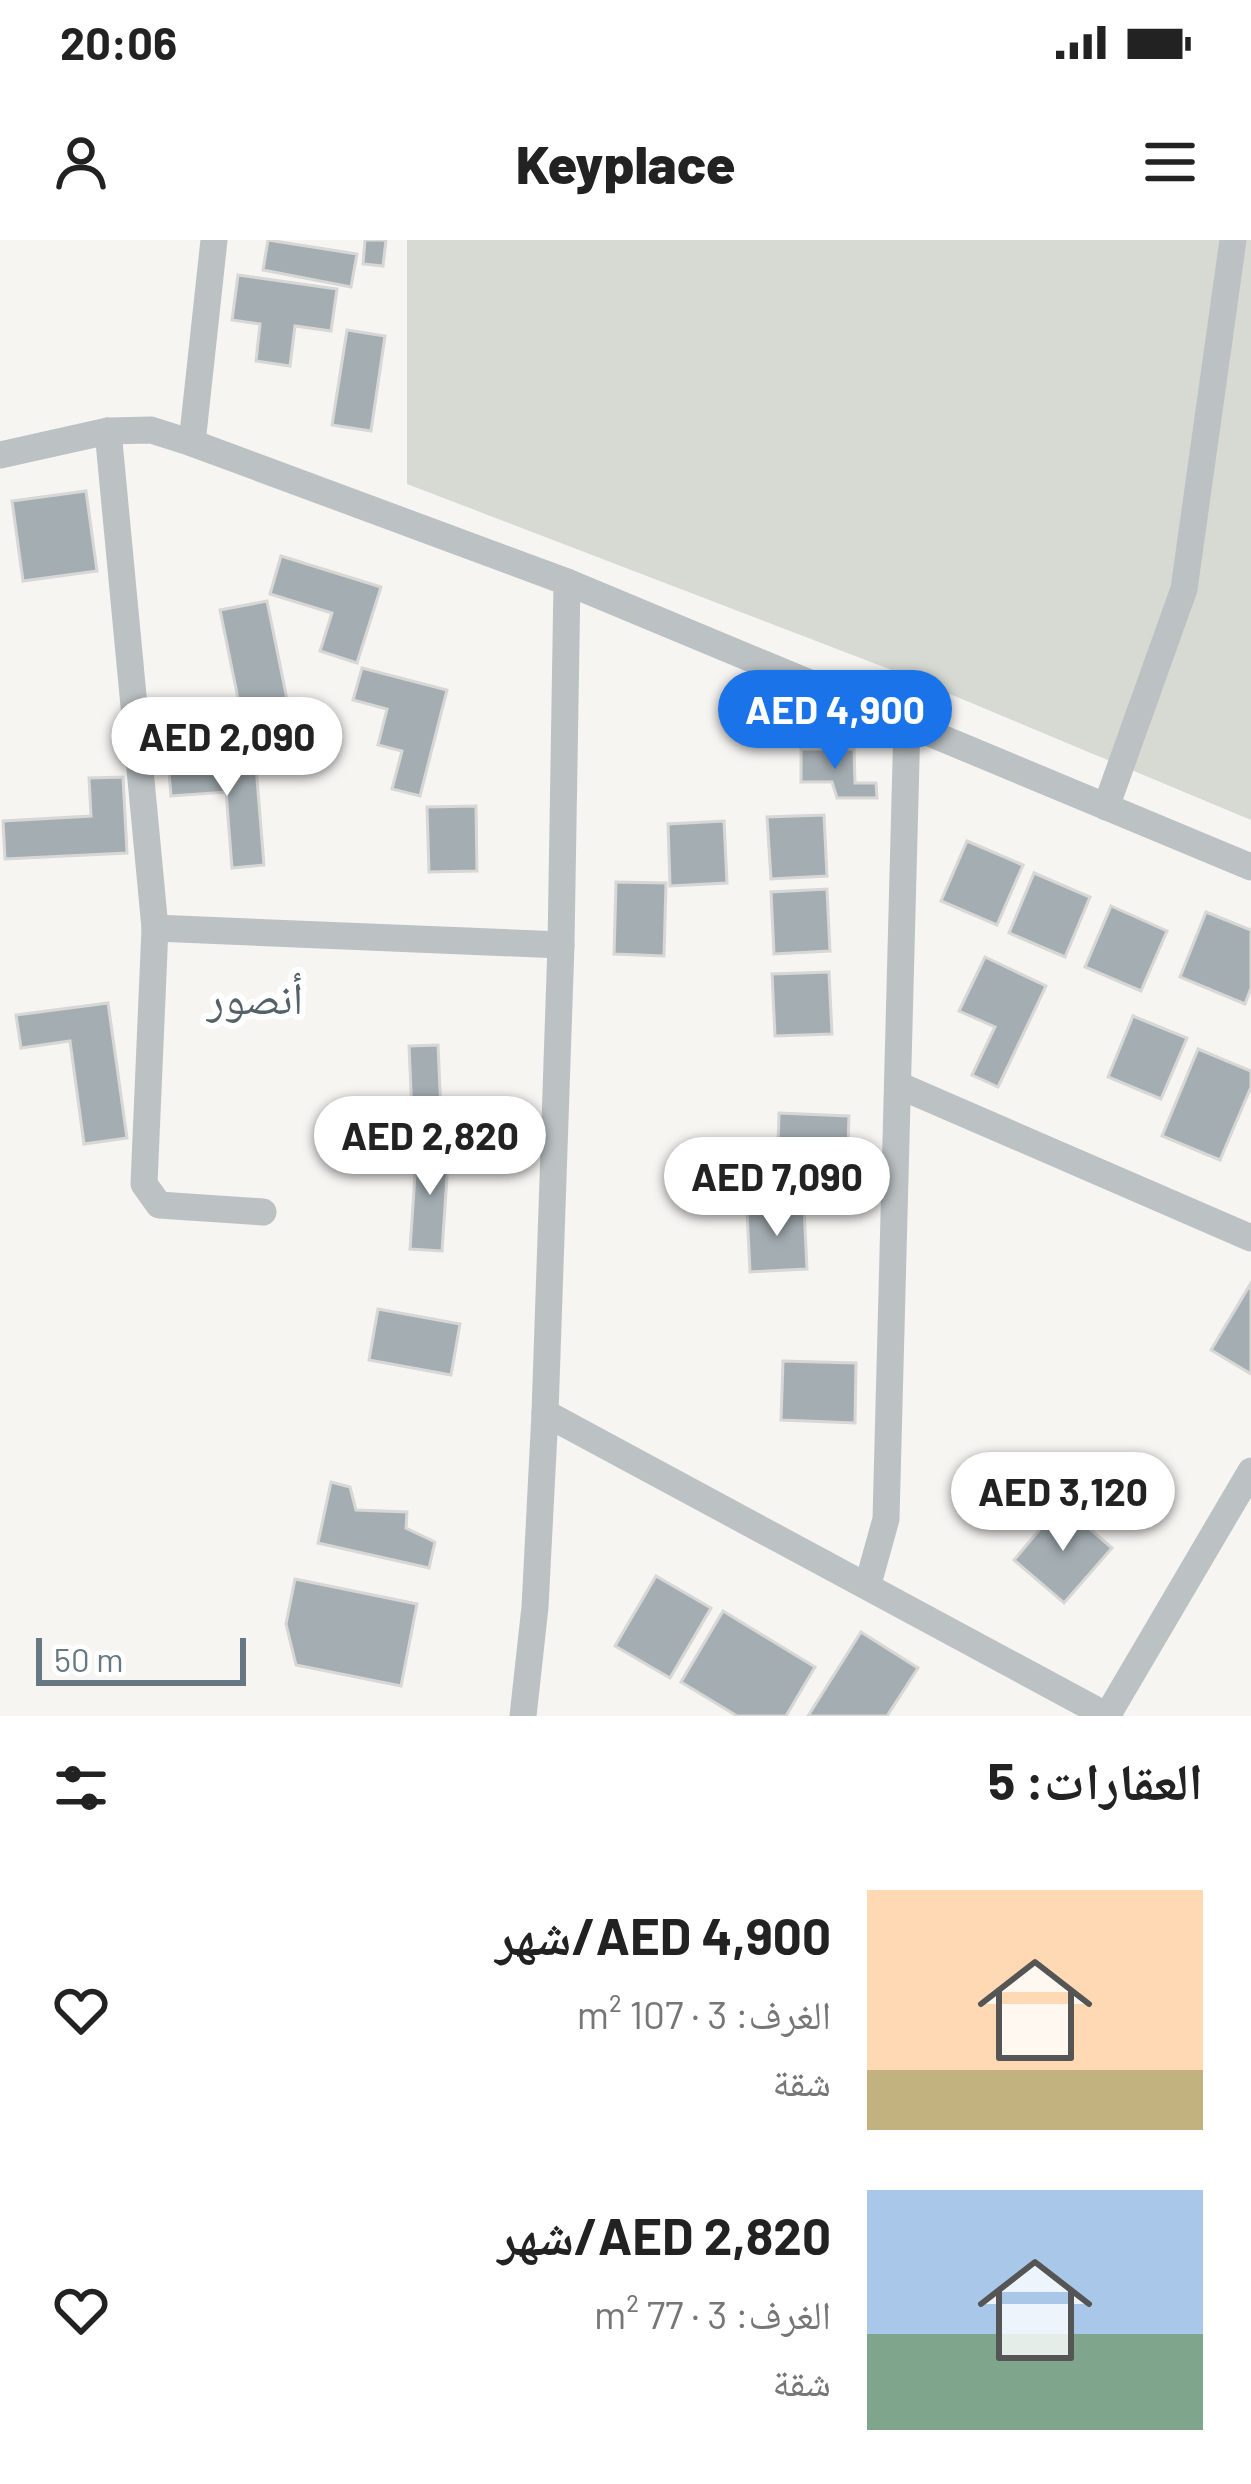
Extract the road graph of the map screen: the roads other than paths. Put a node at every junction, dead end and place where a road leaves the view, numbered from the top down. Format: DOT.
graph roads {
  1 [pos="214,240"];
  2 [pos="1233,240"];
  3 [pos="108,431"];
  4 [pos="192,442"];
  5 [pos="0,455"];
  6 [pos="567,582"];
  7 [pos="907,724"];
  8 [pos="1106,807"];
  9 [pos="1251,867"];
  10 [pos="155,928"];
  11 [pos="561,945"];
  12 [pos="898,1085"];
  13 [pos="262,1212"];
  14 [pos="1251,1238"];
  15 [pos="545,1413"];
  16 [pos="1251,1471"];
  17 [pos="868,1584"];
  18 [pos="523,1716"];
  1 -- 4 [label="street"];
  2 -- 8 [label="street"];
  3 -- 4 [label="street"];
  3 -- 5 [label="street"];
  3 -- 10 [label="street"];
  4 -- 6 [label="street"];
  6 -- 7 [label="street"];
  6 -- 11 [label="street"];
  7 -- 8 [label="street"];
  7 -- 12 [label="street"];
  8 -- 9 [label="street"];
  10 -- 11 [label="street"];
  10 -- 13 [label="street"];
  11 -- 15 [label="street"];
  12 -- 14 [label="street"];
  12 -- 17 [label="street"];
  15 -- 17 [label="street"];
  15 -- 18 [label="street"];
  16 -- 17 [label="street"];
}
